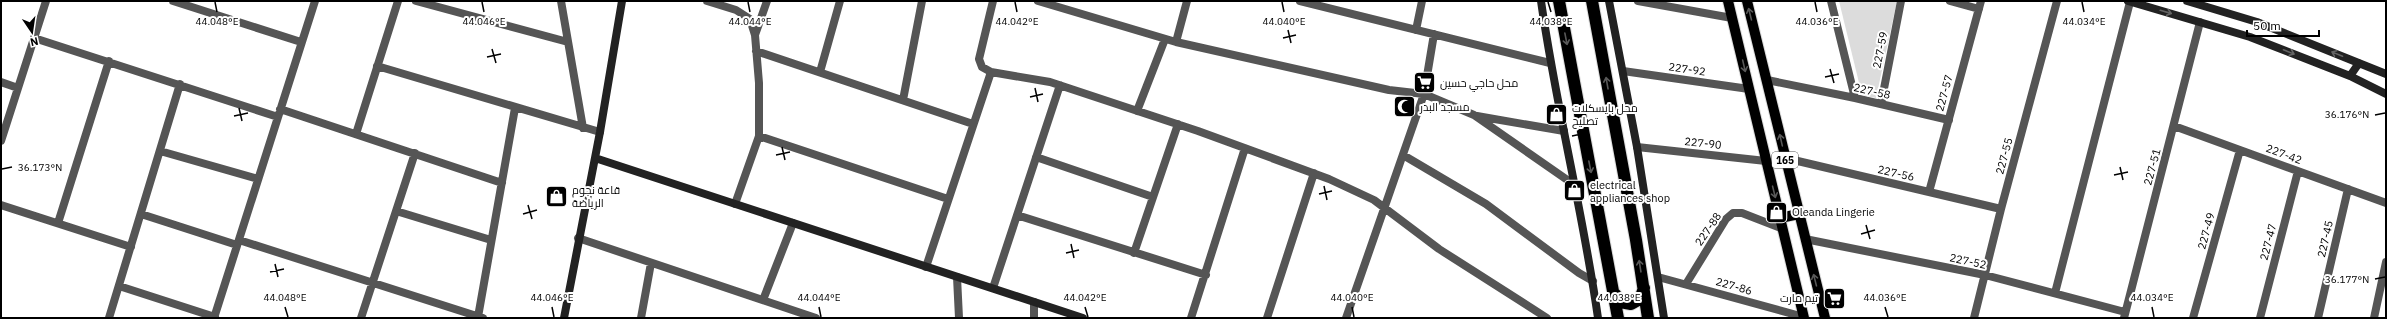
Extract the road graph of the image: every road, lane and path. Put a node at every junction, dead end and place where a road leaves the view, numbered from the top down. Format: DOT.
graph roads {
  1 [pos="46,1"];
  2 [pos="172,1"];
  3 [pos="315,1"];
  4 [pos="398,1"];
  5 [pos="416,1"];
  6 [pos="561,1"];
  7 [pos="622,1"];
  8 [pos="707,1"];
  9 [pos="767,1"];
  10 [pos="840,1"];
  11 [pos="922,1"];
  12 [pos="993,1"];
  13 [pos="1038,1"];
  14 [pos="1187,1"];
  15 [pos="1300,1"];
  16 [pos="1422,1"];
  17 [pos="1541,1"];
  18 [pos="1559,1"];
  19 [pos="1592,1"];
  20 [pos="1609,1"];
  21 [pos="1638,1"];
  22 [pos="1728,1"];
  23 [pos="1747,1"];
  24 [pos="1831,1"];
  25 [pos="1901,1"];
  26 [pos="1950,1"];
  27 [pos="2057,1"];
  28 [pos="2129,1"];
  29 [pos="2187,1"];
  30 [pos="1980,5"];
  31 [pos="1732,18"];
  32 [pos="2200,22"];
  33 [pos="1416,30"];
  34 [pos="1434,34"];
  35 [pos="755,35"];
  36 [pos="34,38"];
  37 [pos="1165,39"];
  38 [pos="301,42"];
  39 [pos="568,42"];
  40 [pos="1176,42"];
  41 [pos="756,51"];
  42 [pos="109,61"];
  43 [pos="2359,63"];
  44 [pos="1550,64"];
  45 [pos="378,66"];
  46 [pos="1623,71"];
  47 [pos="820,72"];
  48 [pos="991,72"];
  49 [pos="2386,74"];
  50 [pos="2350,76"];
  51 [pos="1767,80"];
  52 [pos="1,82"];
  53 [pos="180,84"];
  54 [pos="1060,85"];
  55 [pos="18,88"];
  56 [pos="1749,89"];
  57 [pos="1424,94"];
  58 [pos="2386,94"];
  59 [pos="1855,98"];
  60 [pos="903,100"];
  61 [pos="1881,104"];
  62 [pos="280,108"];
  63 [pos="515,108"];
  64 [pos="1138,111"];
  65 [pos="1474,115"];
  66 [pos="278,117"];
  67 [pos="1949,120"];
  68 [pos="973,124"];
  69 [pos="1178,124"];
  70 [pos="2174,126"];
  71 [pos="583,128"];
  72 [pos="1564,131"];
  73 [pos="600,132"];
  74 [pos="356,134"];
  75 [pos="759,136"];
  76 [pos="1,141"];
  77 [pos="1637,147"];
  78 [pos="1245,148"];
  79 [pos="2240,150"];
  80 [pos="160,151"];
  81 [pos="415,153"];
  82 [pos="1403,155"];
  83 [pos="1036,156"];
  84 [pos="595,158"];
  85 [pos="1785,158"];
  86 [pos="1766,161"];
  87 [pos="2298,171"];
  88 [pos="1314,173"];
  89 [pos="258,179"];
  90 [pos="502,183"];
  91 [pos="1576,186"];
  92 [pos="2348,189"];
  93 [pos="1929,192"];
  94 [pos="1153,197"];
  95 [pos="948,199"];
  96 [pos="2386,203"];
  97 [pos="735,204"];
  98 [pos="1,205"];
  99 [pos="1384,208"];
  100 [pos="2001,209"];
  101 [pos="396,211"];
  102 [pos="141,214"];
  103 [pos="1799,214"];
  104 [pos="1017,215"];
  105 [pos="1780,218"];
  106 [pos="58,223"];
  107 [pos="793,223"];
  108 [pos="1783,229"];
  109 [pos="578,238"];
  110 [pos="1805,239"];
  111 [pos="491,240"];
  112 [pos="238,242"];
  113 [pos="131,247"];
  114 [pos="1134,253"];
  115 [pos="2386,262"];
  116 [pos="651,263"];
  117 [pos="926,266"];
  118 [pos="1206,275"];
  119 [pos="1985,275"];
  120 [pos="957,277"];
  121 [pos="1658,277"];
  122 [pos="1593,281"];
  123 [pos="372,283"];
  124 [pos="1686,284"];
  125 [pos="119,286"];
  126 [pos="993,288"];
  127 [pos="1644,288"];
  128 [pos="2055,293"];
  129 [pos="1615,294"];
  130 [pos="763,300"];
  131 [pos="1034,302"];
  132 [pos="2124,315"];
  133 [pos="480,317"];
  134 [pos="109,318"];
  135 [pos="214,318"];
  136 [pos="361,318"];
  137 [pos="564,318"];
  138 [pos="641,318"];
  139 [pos="816,318"];
  140 [pos="959,318"];
  141 [pos="1034,318"];
  142 [pos="1083,318"];
  143 [pos="1191,318"];
  144 [pos="1267,318"];
  145 [pos="1346,318"];
  146 [pos="1547,318"];
  147 [pos="1598,318"];
  148 [pos="1618,318"];
  149 [pos="1648,318"];
  150 [pos="1664,318"];
  151 [pos="1804,318"];
  152 [pos="1825,318"];
  153 [pos="1974,318"];
  154 [pos="2194,318"];
  155 [pos="2260,318"];
  156 [pos="2318,318"];
  157 [pos="2374,318"];
  1 -- 36 [label="street"];
  2 -- 38 [label="street"];
  3 -- 38 [label="street"];
  4 -- 45 [label="street"];
  5 -- 39 [label="street"];
  6 -- 39 [label="street"];
  7 -- 73 [label="street"];
  8 -- 35 [label="street"];
  9 -- 35 [label="street"];
  10 -- 47 [label="street"];
  11 -- 60 [label="street"];
  12 -- 48 [label="street"];
  13 -- 37 [label="street"];
  14 -- 40 [label="street"];
  15 -- 33 [label="street"];
  16 -- 33 [label="street"];
  17 -- 44 [label="street"];
  18 -- 129 [label="highway, one-way"];
  127 -- 19 [label="highway, one-way"];
  20 -- 46 [label="street"];
  21 -- 31 [label="street"];
  22 -- 31 [label="main road, 165"];
  51 -- 23 [label="main road, 165, one-way"];
  24 -- 59 [label="street"];
  25 -- 61 [label="street, 227-59"];
  26 -- 30 [label="street"];
  27 -- 100 [label="street, 227-55"];
  28 -- 32 [label="street, one-way"];
  28 -- 128 [label="street"];
  43 -- 29 [label="street, one-way"];
  30 -- 67 [label="street, 227-57"];
  31 -- 56 [label="main road, 165, one-way"];
  32 -- 50 [label="street, one-way"];
  32 -- 70 [label="street, 227-51"];
  33 -- 34 [label="street"];
  34 -- 44 [label="street"];
  34 -- 57 [label="street"];
  35 -- 41 [label="street"];
  36 -- 42 [label="street"];
  36 -- 55 [label="street"];
  37 -- 40 [label="street"];
  37 -- 64 [label="street"];
  38 -- 62 [label="street"];
  39 -- 71 [label="street"];
  40 -- 57 [label="street"];
  41 -- 47 [label="street"];
  41 -- 75 [label="street"];
  42 -- 53 [label="street"];
  42 -- 106 [label="street"];
  43 -- 49 [label="street"];
  43 -- 50 [label="street"];
  44 -- 72 [label="street"];
  45 -- 63 [label="street"];
  45 -- 74 [label="street"];
  46 -- 56 [label="street, 227-92"];
  46 -- 77 [label="street"];
  47 -- 60 [label="street"];
  48 -- 54 [label="street"];
  48 -- 68 [label="street"];
  50 -- 58 [label="street"];
  51 -- 59 [label="street, 227-58"];
  85 -- 51 [label="main road, 165, one-way"];
  52 -- 55 [label="street"];
  53 -- 66 [label="street"];
  53 -- 80 [label="street"];
  54 -- 64 [label="street"];
  54 -- 83 [label="street"];
  55 -- 76 [label="street"];
  56 -- 86 [label="main road, 165"];
  57 -- 65 [label="street"];
  57 -- 82 [label="street"];
  59 -- 61 [label="street, 227-58"];
  60 -- 68 [label="street"];
  61 -- 67 [label="street, 227-58"];
  62 -- 66 [label="street"];
  62 -- 74 [label="street"];
  63 -- 71 [label="street"];
  63 -- 90 [label="street"];
  64 -- 69 [label="street"];
  65 -- 72 [label="street"];
  65 -- 91 [label="street"];
  66 -- 89 [label="street"];
  67 -- 93 [label="street, 227-57"];
  68 -- 95 [label="street"];
  69 -- 78 [label="street"];
  69 -- 94 [label="street"];
  70 -- 79 [label="street, 227-42"];
  70 -- 132 [label="street, 227-51"];
  71 -- 73 [label="street"];
  72 -- 91 [label="street"];
  73 -- 84 [label="street"];
  74 -- 81 [label="street"];
  75 -- 95 [label="street"];
  75 -- 97 [label="street"];
  77 -- 86 [label="street, 227-90"];
  77 -- 121 [label="street"];
  78 -- 88 [label="street"];
  78 -- 118 [label="street"];
  79 -- 87 [label="street, 227-42"];
  79 -- 154 [label="street, 227-49"];
  80 -- 89 [label="street"];
  80 -- 102 [label="street"];
  81 -- 90 [label="street"];
  81 -- 101 [label="street"];
  82 -- 99 [label="street"];
  82 -- 122 [label="street"];
  83 -- 94 [label="street"];
  83 -- 104 [label="street"];
  84 -- 97 [label="street"];
  84 -- 109 [label="street"];
  85 -- 93 [label="street, 227-56"];
  85 -- 103 [label="main road, 165"];
  86 -- 105 [label="main road, 165, one-way"];
  87 -- 92 [label="street, 227-42"];
  87 -- 155 [label="street, 227-47"];
  88 -- 99 [label="street"];
  88 -- 144 [label="street"];
  89 -- 112 [label="street"];
  90 -- 111 [label="street"];
  91 -- 122 [label="street"];
  92 -- 96 [label="street, 227-42"];
  92 -- 156 [label="street, 227-45"];
  93 -- 100 [label="street, 227-56"];
  94 -- 114 [label="street"];
  95 -- 117 [label="street"];
  97 -- 107 [label="street"];
  98 -- 106 [label="street"];
  99 -- 145 [label="street"];
  99 -- 146 [label="street"];
  100 -- 119 [label="street, 227-55"];
  101 -- 111 [label="street"];
  101 -- 123 [label="street"];
  102 -- 112 [label="street"];
  102 -- 113 [label="street"];
  103 -- 105 [label="main road"];
  103 -- 110 [label="main road, 165"];
  104 -- 114 [label="street"];
  104 -- 126 [label="street"];
  105 -- 108 [label="main road, 165"];
  106 -- 113 [label="street"];
  107 -- 117 [label="street"];
  107 -- 130 [label="street"];
  108 -- 124 [label="street, 227-88"];
  108 -- 151 [label="main road, 165"];
  109 -- 116 [label="street"];
  109 -- 137 [label="street"];
  110 -- 119 [label="street, 227-52"];
  152 -- 110 [label="main road, 165, one-way"];
  111 -- 133 [label="street"];
  112 -- 123 [label="street"];
  112 -- 135 [label="street"];
  113 -- 125 [label="street"];
  114 -- 118 [label="street"];
  115 -- 157 [label="street"];
  116 -- 130 [label="street"];
  116 -- 138 [label="street"];
  117 -- 120 [label="street"];
  118 -- 143 [label="street"];
  119 -- 128 [label="street, 227-52"];
  119 -- 153 [label="street, 227-55"];
  120 -- 126 [label="street"];
  120 -- 140 [label="street"];
  121 -- 124 [label="street, 227-86"];
  121 -- 150 [label="street"];
  122 -- 147 [label="street"];
  123 -- 133 [label="street"];
  123 -- 136 [label="street"];
  124 -- 151 [label="street, 227-86"];
  125 -- 134 [label="street"];
  125 -- 135 [label="street"];
  126 -- 131 [label="street"];
  127 -- 129 [label="highway"];
  127 -- 149 [label="highway"];
  128 -- 132 [label="street, 227-52"];
  129 -- 148 [label="highway"];
  130 -- 139 [label="street"];
  131 -- 141 [label="street"];
  131 -- 142 [label="street"];
}
